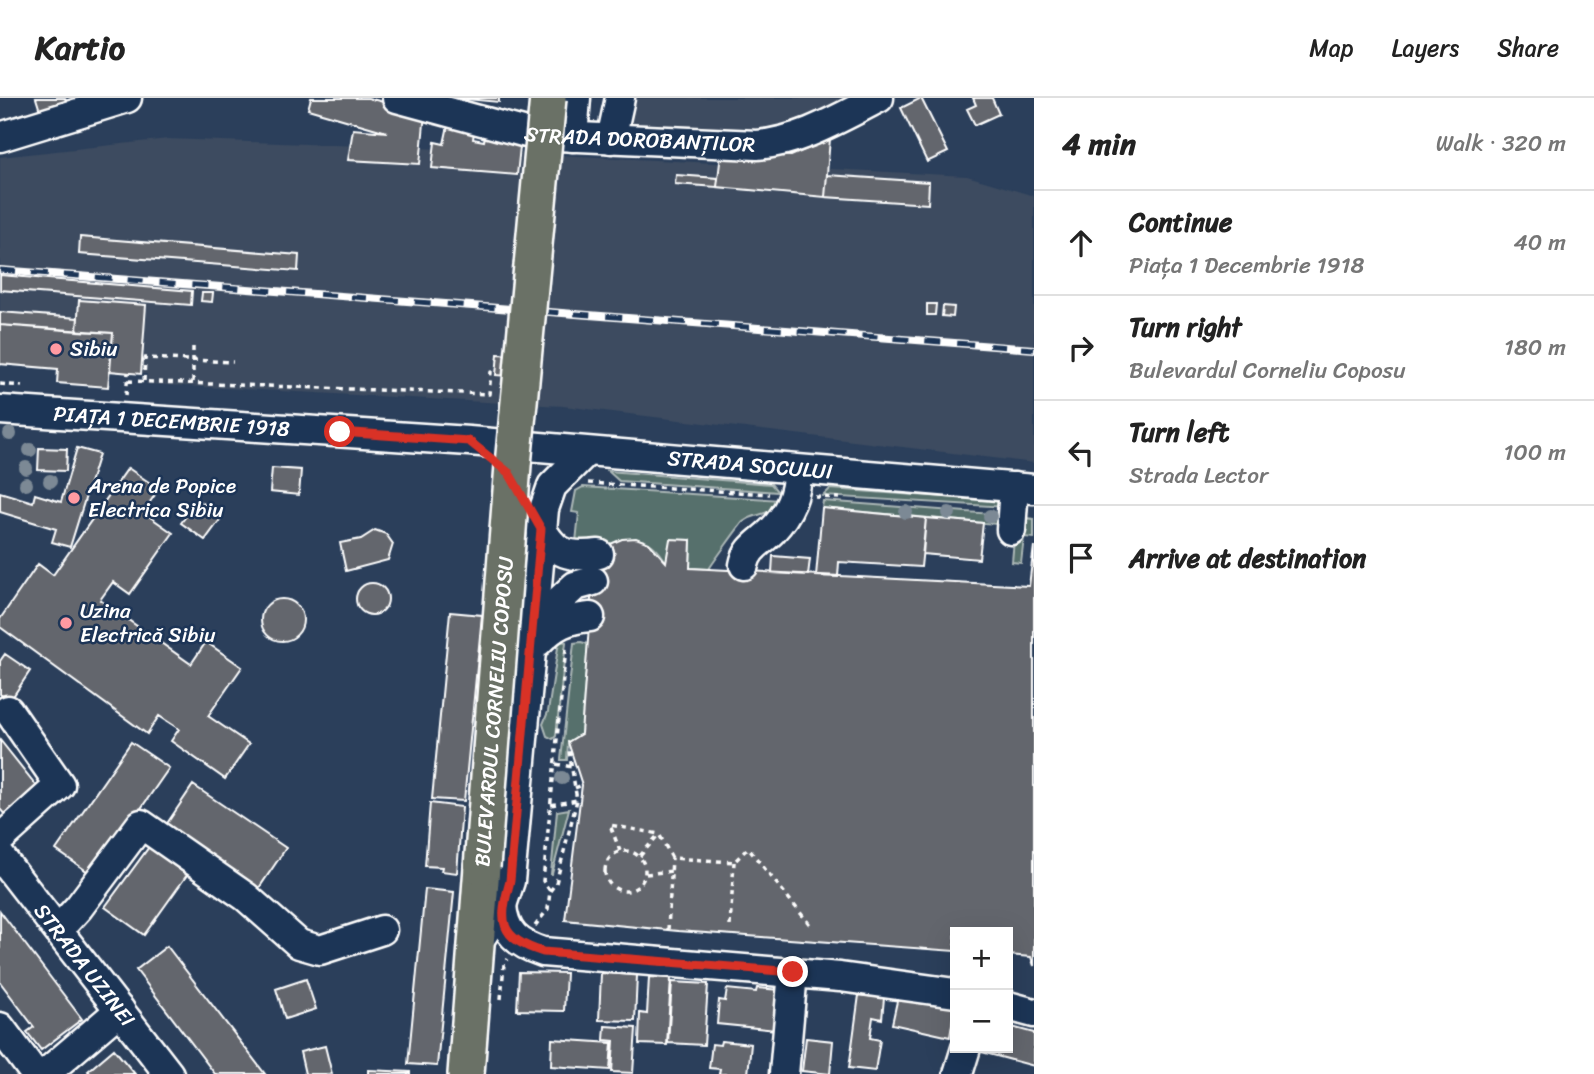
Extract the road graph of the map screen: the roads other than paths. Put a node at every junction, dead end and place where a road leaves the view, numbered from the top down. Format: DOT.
graph roads {
  1 [pos="127,98"];
  2 [pos="397,98"];
  3 [pos="548,98"];
  4 [pos="576,98"];
  5 [pos="621,98"];
  6 [pos="879,98"];
  7 [pos="0,137"];
  8 [pos="573,137"];
  9 [pos="611,139"];
  10 [pos="0,410"];
  11 [pos="469,441"];
  12 [pos="586,452"];
  13 [pos="498,464"];
  14 [pos="797,482"];
  15 [pos="1024,488"];
  16 [pos="541,529"];
  17 [pos="1011,530"];
  18 [pos="744,565"];
  19 [pos="486,609"];
  20 [pos="580,618"];
  21 [pos="534,635"];
  22 [pos="8,710"];
  23 [pos="0,839"];
  24 [pos="4,869"];
  25 [pos="502,905"];
  26 [pos="58,930"];
  27 [pos="382,930"];
  28 [pos="476,945"];
  29 [pos="793,972"];
  30 [pos="950,992"];
  31 [pos="1013,1007"];
  32 [pos="120,1010"];
  33 [pos="1034,1013"];
  34 [pos="0,1027"];
  35 [pos="964,1053"];
  36 [pos="35,1074"];
  37 [pos="45,1074"];
  38 [pos="169,1074"];
  39 [pos="467,1074"];
  40 [pos="784,1074"];
  41 [pos="958,1074"];
  1 -- 7 [label="street"];
  2 -- 8 [label="street, STRADA DOROBANȚILOR"];
  3 -- 28 [label="main road, BULEVARDUL CORNELIU COPOSU, bridge"];
  4 -- 8 [label="street"];
  5 -- 9 [label="street"];
  6 -- 9 [label="street, STRADA DOROBANȚILOR"];
  8 -- 9 [label="street, STRADA DOROBANȚILOR"];
  10 -- 11 [label="street, PIAȚA 1 DECEMBRIE 1918"];
  11 -- 12 [label="street, STRADA SOCULUI"];
  11 -- 13 [label="street"];
  12 -- 14 [label="street, STRADA SOCULUI"];
  12 -- 16 [label="street, BULEVARDUL CORNELIU COPOSU"];
  13 -- 16 [label="street"];
  13 -- 19 [label="street"];
  14 -- 15 [label="street, STRADA SOCULUI"];
  14 -- 18 [label="street"];
  15 -- 17 [label="street"];
  16 -- 21 [label="street, BULEVARDUL CORNELIU COPOSU"];
  16 -- 21 [label="street"];
  20 -- 21 [label="street"];
  21 -- 25 [label="street, BULEVARDUL CORNELIU COPOSU"];
  22 -- 23 [label="street"];
  24 -- 26 [label="street, STRADA UZINEI"];
  25 -- 28 [label="street, BULEVARDUL CORNELIU COPOSU"];
  25 -- 29 [label="street"];
  26 -- 27 [label="street"];
  26 -- 32 [label="street, STRADA UZINEI"];
  28 -- 39 [label="main road, BULEVARDUL CORNELIU COPOSU"];
  29 -- 30 [label="street"];
  29 -- 40 [label="street"];
  31 -- 33 [label="street"];
  32 -- 37 [label="street"];
  32 -- 38 [label="street, STRADA UZINEI"];
  34 -- 36 [label="street"];
  35 -- 41 [label="street"];
}
